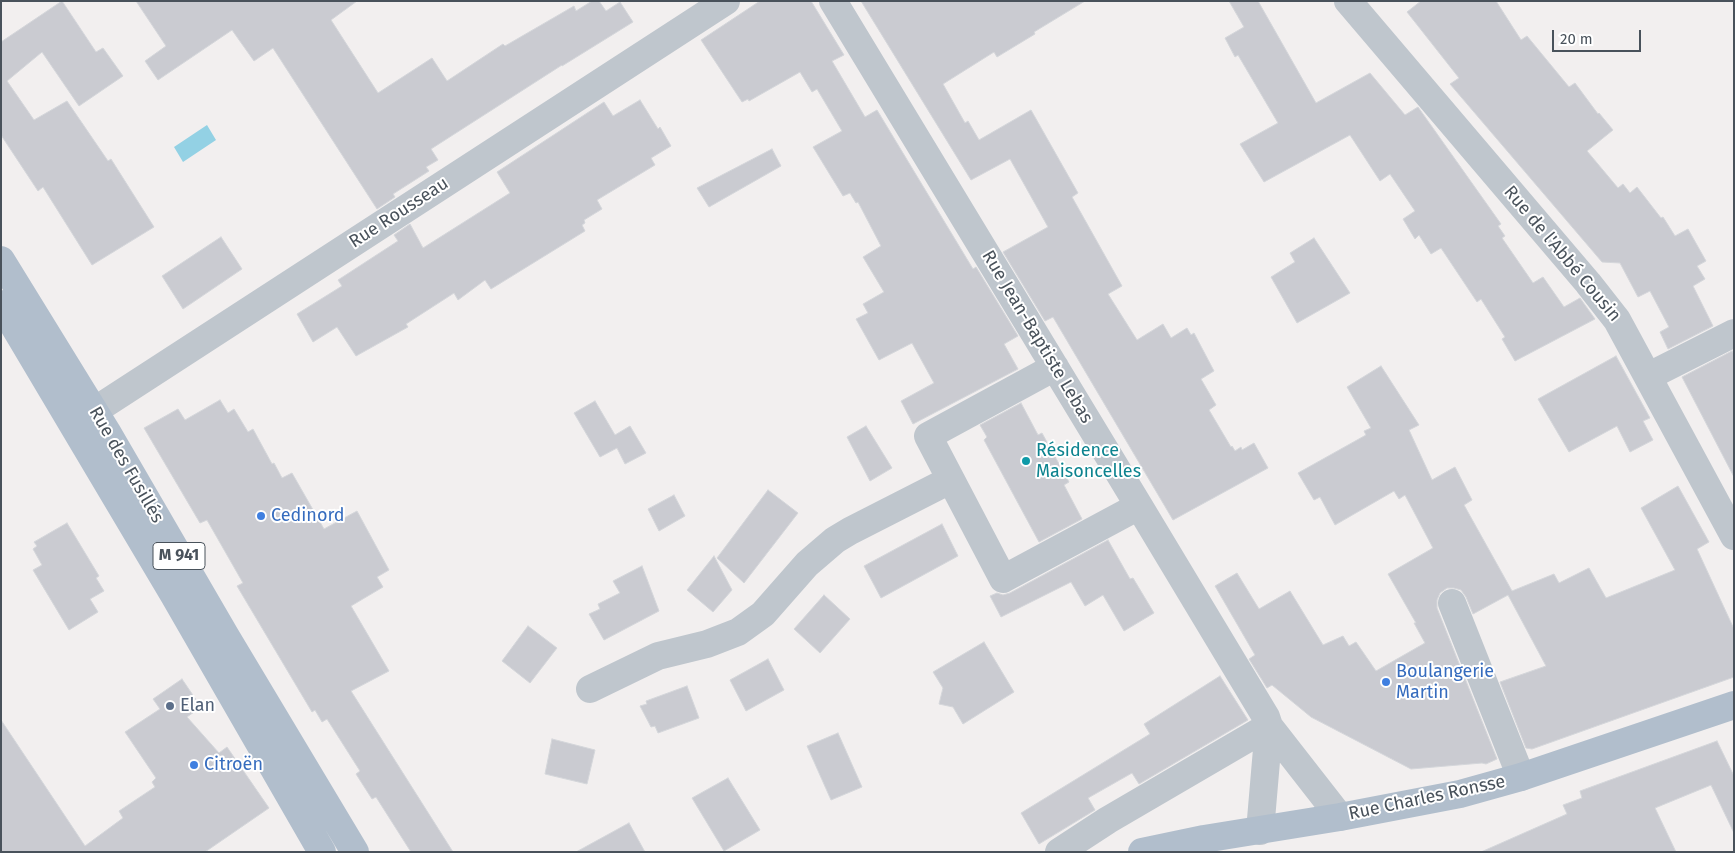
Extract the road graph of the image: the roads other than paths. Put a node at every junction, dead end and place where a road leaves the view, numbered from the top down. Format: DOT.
graph roads {
  1 [pos="726,1"];
  2 [pos="833,1"];
  3 [pos="1348,1"];
  4 [pos="1,260"];
  5 [pos="1,304"];
  6 [pos="1734,333"];
  7 [pos="1055,367"];
  8 [pos="1649,376"];
  9 [pos="83,418"];
  10 [pos="950,480"];
  11 [pos="1139,506"];
  12 [pos="1734,536"];
  13 [pos="1452,602"];
  14 [pos="590,689"];
  15 [pos="1734,705"];
  16 [pos="1269,726"];
  17 [pos="1521,777"];
  18 [pos="1340,817"];
  19 [pos="1260,831"];
  20 [pos="322,852"];
  21 [pos="355,852"];
  22 [pos="1059,852"];
  23 [pos="1142,852"];
  1 -- 9 [label="street, Rue Rousseau"];
  2 -- 7 [label="street, Rue Jean-Baptiste Lebas"];
  3 -- 8 [label="street, Rue de l'Abbé Cousin"];
  4 -- 9 [label="main road, Rue des Fusillés / M 941"];
  5 -- 9 [label="main road, Rue des Fusillés / M 941"];
  6 -- 8 [label="street"];
  7 -- 10 [label="street"];
  7 -- 11 [label="street, Rue Jean-Baptiste Lebas"];
  8 -- 12 [label="street, Rue de l'Abbé Cousin"];
  9 -- 20 [label="main road, Rue des Fusillés / M 941"];
  9 -- 21 [label="main road, Rue des Fusillés / M 941"];
  10 -- 11 [label="street"];
  10 -- 14 [label="street"];
  11 -- 16 [label="street, Rue Jean-Baptiste Lebas"];
  13 -- 17 [label="street"];
  15 -- 17 [label="main road, Rue Charles Ronsse"];
  16 -- 18 [label="street, Rue Jean-Baptiste Lebas"];
  16 -- 19 [label="street"];
  16 -- 22 [label="street"];
  17 -- 18 [label="main road, Rue Charles Ronsse"];
  18 -- 19 [label="main road, Rue Charles Ronsse"];
  19 -- 23 [label="main road, Rue Charles Ronsse"];
}
